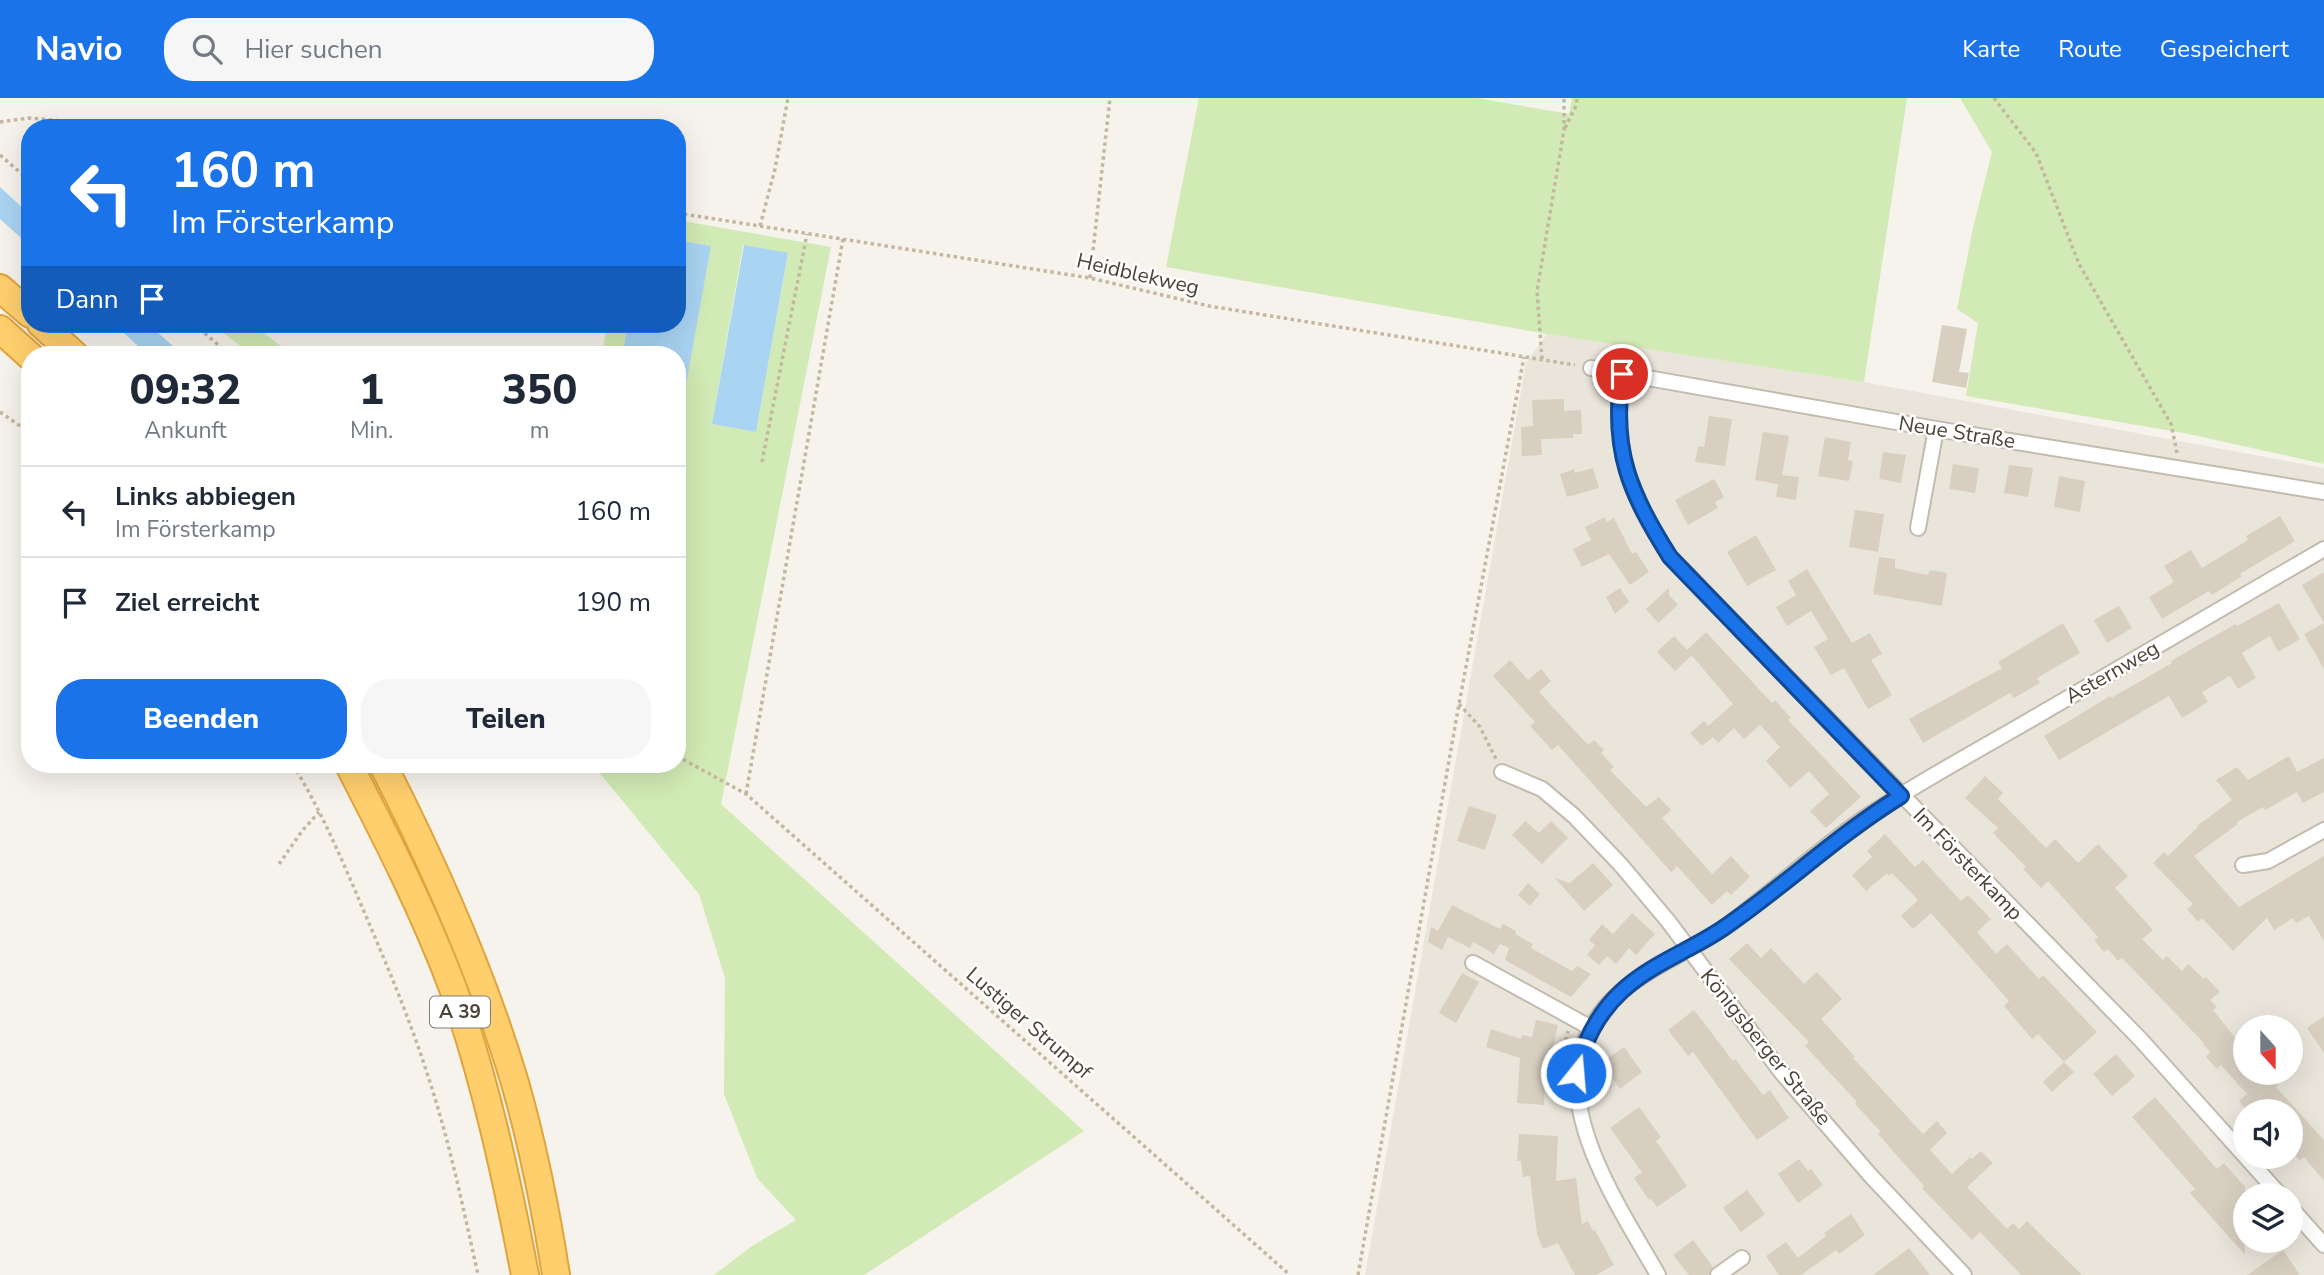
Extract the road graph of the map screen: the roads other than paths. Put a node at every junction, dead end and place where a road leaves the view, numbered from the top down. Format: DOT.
graph roads {
  1 [pos="0,288"];
  2 [pos="21,306"];
  3 [pos="0,329"];
  4 [pos="51,333"];
  5 [pos="65,346"];
  6 [pos="21,348"];
  7 [pos="1591,368"];
  8 [pos="1622,374"];
  9 [pos="1936,429"];
  10 [pos="2324,492"];
  11 [pos="1918,528"];
  12 [pos="2324,549"];
  13 [pos="1502,772"];
  14 [pos="353,773"];
  15 [pos="387,773"];
  16 [pos="1901,796"];
  17 [pos="2324,830"];
  18 [pos="2244,865"];
  19 [pos="1688,949"];
  20 [pos="1473,963"];
  21 [pos="1591,1028"];
  22 [pos="2269,1183"];
  23 [pos="2303,1221"];
  24 [pos="2324,1245"];
  25 [pos="1742,1258"];
  26 [pos="525,1275"];
  27 [pos="556,1275"];
  28 [pos="1658,1275"];
  29 [pos="1718,1275"];
  30 [pos="1964,1275"];
  1 -- 2 [label="highway"];
  3 -- 6 [label="highway"];
  4 -- 5 [label="highway"];
  7 -- 8 [label="street, Neue Straße"];
  8 -- 9 [label="street, Neue Straße"];
  8 -- 16 [label="street, Im Försterkamp"];
  9 -- 10 [label="street, Neue Straße"];
  9 -- 11 [label="street"];
  12 -- 16 [label="street, Asternweg"];
  13 -- 19 [label="street, Königsberger Straße"];
  14 -- 26 [label="highway, A 39"];
  15 -- 27 [label="highway, A 39"];
  16 -- 19 [label="street, Asternweg"];
  16 -- 22 [label="street, Im Försterkamp"];
  17 -- 18 [label="street"];
  19 -- 21 [label="street, Asternweg"];
  19 -- 30 [label="street, Königsberger Straße"];
  20 -- 21 [label="street"];
  21 -- 28 [label="street, Asternweg"];
  23 -- 24 [label="street"];
  25 -- 29 [label="street"];
}
